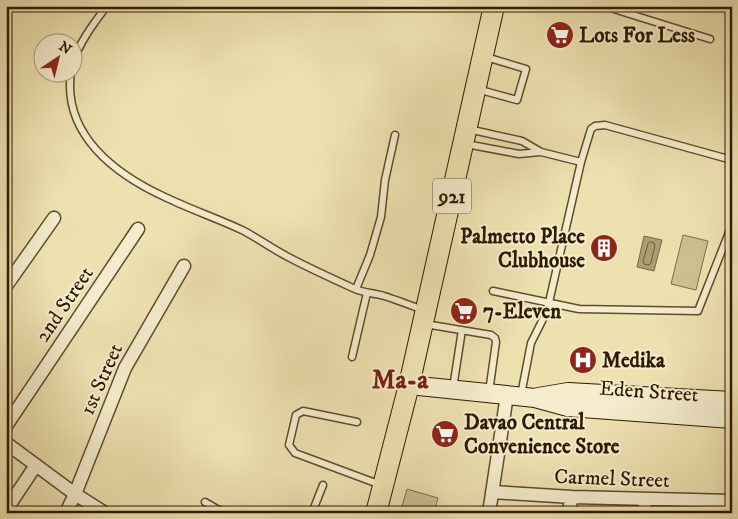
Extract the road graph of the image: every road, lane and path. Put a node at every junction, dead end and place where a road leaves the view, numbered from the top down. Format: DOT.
graph roads {
  1 [pos="107,6"];
  2 [pos="494,6"];
  3 [pos="604,6"];
  4 [pos="710,39"];
  5 [pos="82,43"];
  6 [pos="483,56"];
  7 [pos="71,82"];
  8 [pos="476,88"];
  9 [pos="395,135"];
  10 [pos="465,136"];
  11 [pos="541,152"];
  12 [pos="732,160"];
  13 [pos="581,162"];
  14 [pos="54,218"];
  15 [pos="732,225"];
  16 [pos="138,229"];
  17 [pos="184,266"];
  18 [pos="6,286"];
  19 [pos="356,289"];
  20 [pos="493,291"];
  21 [pos="367,293"];
  22 [pos="549,303"];
  23 [pos="425,317"];
  24 [pos="462,330"];
  25 [pos="352,358"];
  26 [pos="409,385"];
  27 [pos="453,390"];
  28 [pos="489,393"];
  29 [pos="521,396"];
  30 [pos="732,401"];
  31 [pos="732,419"];
  32 [pos="357,422"];
  33 [pos="6,426"];
  34 [pos="6,443"];
  35 [pos="36,465"];
  36 [pos="323,484"];
  37 [pos="384,486"];
  38 [pos="492,492"];
  39 [pos="75,494"];
  40 [pos="572,497"];
  41 [pos="646,499"];
  42 [pos="206,502"];
  43 [pos="726,505"];
  44 [pos="6,510"];
  45 [pos="66,513"];
  46 [pos="105,513"];
  47 [pos="224,513"];
  48 [pos="312,513"];
  49 [pos="376,513"];
  50 [pos="489,513"];
  51 [pos="568,513"];
  52 [pos="643,513"];
  1 -- 5 [label="lane"];
  2 -- 6 [label="main road, 921"];
  3 -- 4 [label="lane"];
  6 -- 8 [label="main road, 921"];
  6 -- 8 [label="lane"];
  7 -- 19 [label="lane"];
  8 -- 10 [label="main road, 921"];
  9 -- 19 [label="lane"];
  10 -- 11 [label="lane"];
  10 -- 11 [label="lane"];
  10 -- 23 [label="main road, 921"];
  11 -- 13 [label="lane"];
  12 -- 13 [label="lane"];
  13 -- 22 [label="lane"];
  14 -- 18 [label="street"];
  15 -- 22 [label="lane"];
  16 -- 33 [label="street, 2nd Street"];
  17 -- 39 [label="street, 1st Street"];
  19 -- 21 [label="lane"];
  20 -- 22 [label="lane"];
  21 -- 23 [label="lane"];
  21 -- 25 [label="lane"];
  22 -- 29 [label="lane"];
  23 -- 24 [label="lane"];
  23 -- 26 [label="main road, 921"];
  24 -- 27 [label="lane"];
  24 -- 28 [label="lane"];
  26 -- 27 [label="main road, Eden Street"];
  26 -- 37 [label="main road, 921"];
  27 -- 28 [label="main road, Eden Street"];
  28 -- 29 [label="main road, Eden Street"];
  29 -- 30 [label="main road, Eden Street"];
  29 -- 31 [label="main road, Eden Street"];
  29 -- 38 [label="street"];
  32 -- 37 [label="lane"];
  34 -- 35 [label="street"];
  35 -- 39 [label="street"];
  35 -- 44 [label="street"];
  36 -- 48 [label="lane"];
  37 -- 49 [label="main road, 921"];
  38 -- 40 [label="street, Carmel Street"];
  38 -- 50 [label="street"];
  39 -- 45 [label="street, 1st Street"];
  39 -- 46 [label="street"];
  40 -- 41 [label="street, Carmel Street"];
  40 -- 51 [label="street"];
  41 -- 43 [label="street, Carmel Street"];
  41 -- 52 [label="street"];
  42 -- 47 [label="lane"];
}
